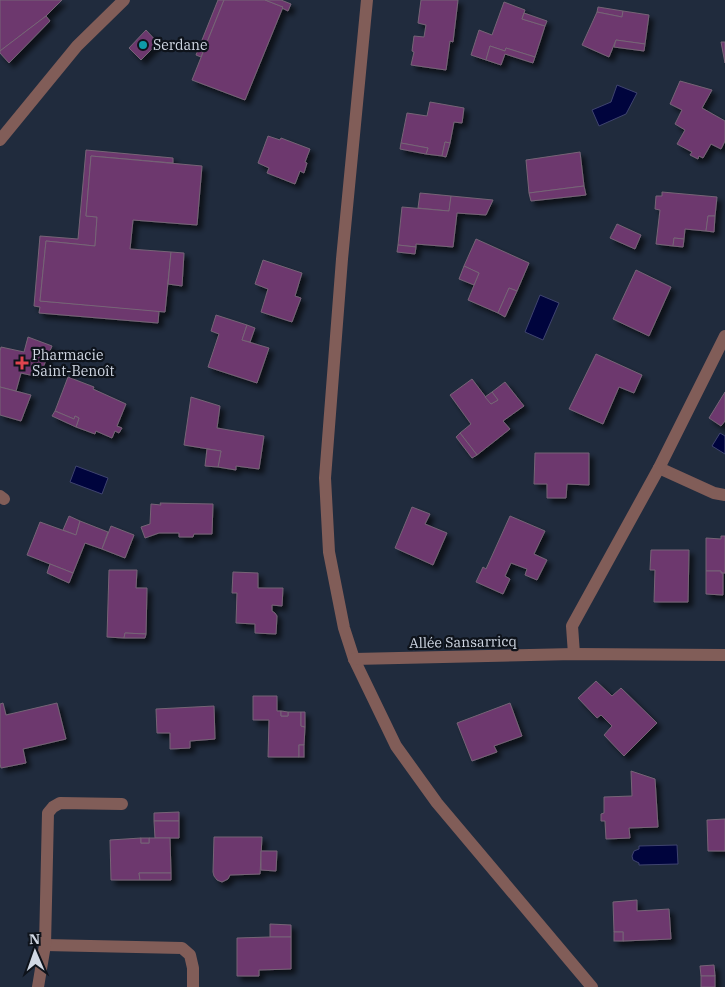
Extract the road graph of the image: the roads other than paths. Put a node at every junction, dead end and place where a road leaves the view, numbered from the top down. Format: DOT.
graph roads {
  1 [pos="124,0"];
  2 [pos="367,0"];
  3 [pos="0,140"];
  4 [pos="725,336"];
  5 [pos="659,468"];
  6 [pos="725,495"];
  7 [pos="574,654"];
  8 [pos="725,655"];
  9 [pos="354,659"];
  10 [pos="122,804"];
  11 [pos="45,945"];
  12 [pos="38,987"];
  13 [pos="193,987"];
  14 [pos="592,987"];
  1 -- 3 [label="street"];
  2 -- 9 [label="street"];
  4 -- 5 [label="street"];
  5 -- 6 [label="street"];
  5 -- 7 [label="street"];
  7 -- 8 [label="street, Allée Sansarricq"];
  7 -- 9 [label="street, Allée Sansarricq"];
  9 -- 14 [label="street"];
  10 -- 11 [label="street"];
  11 -- 12 [label="street"];
  11 -- 13 [label="street"];
}
